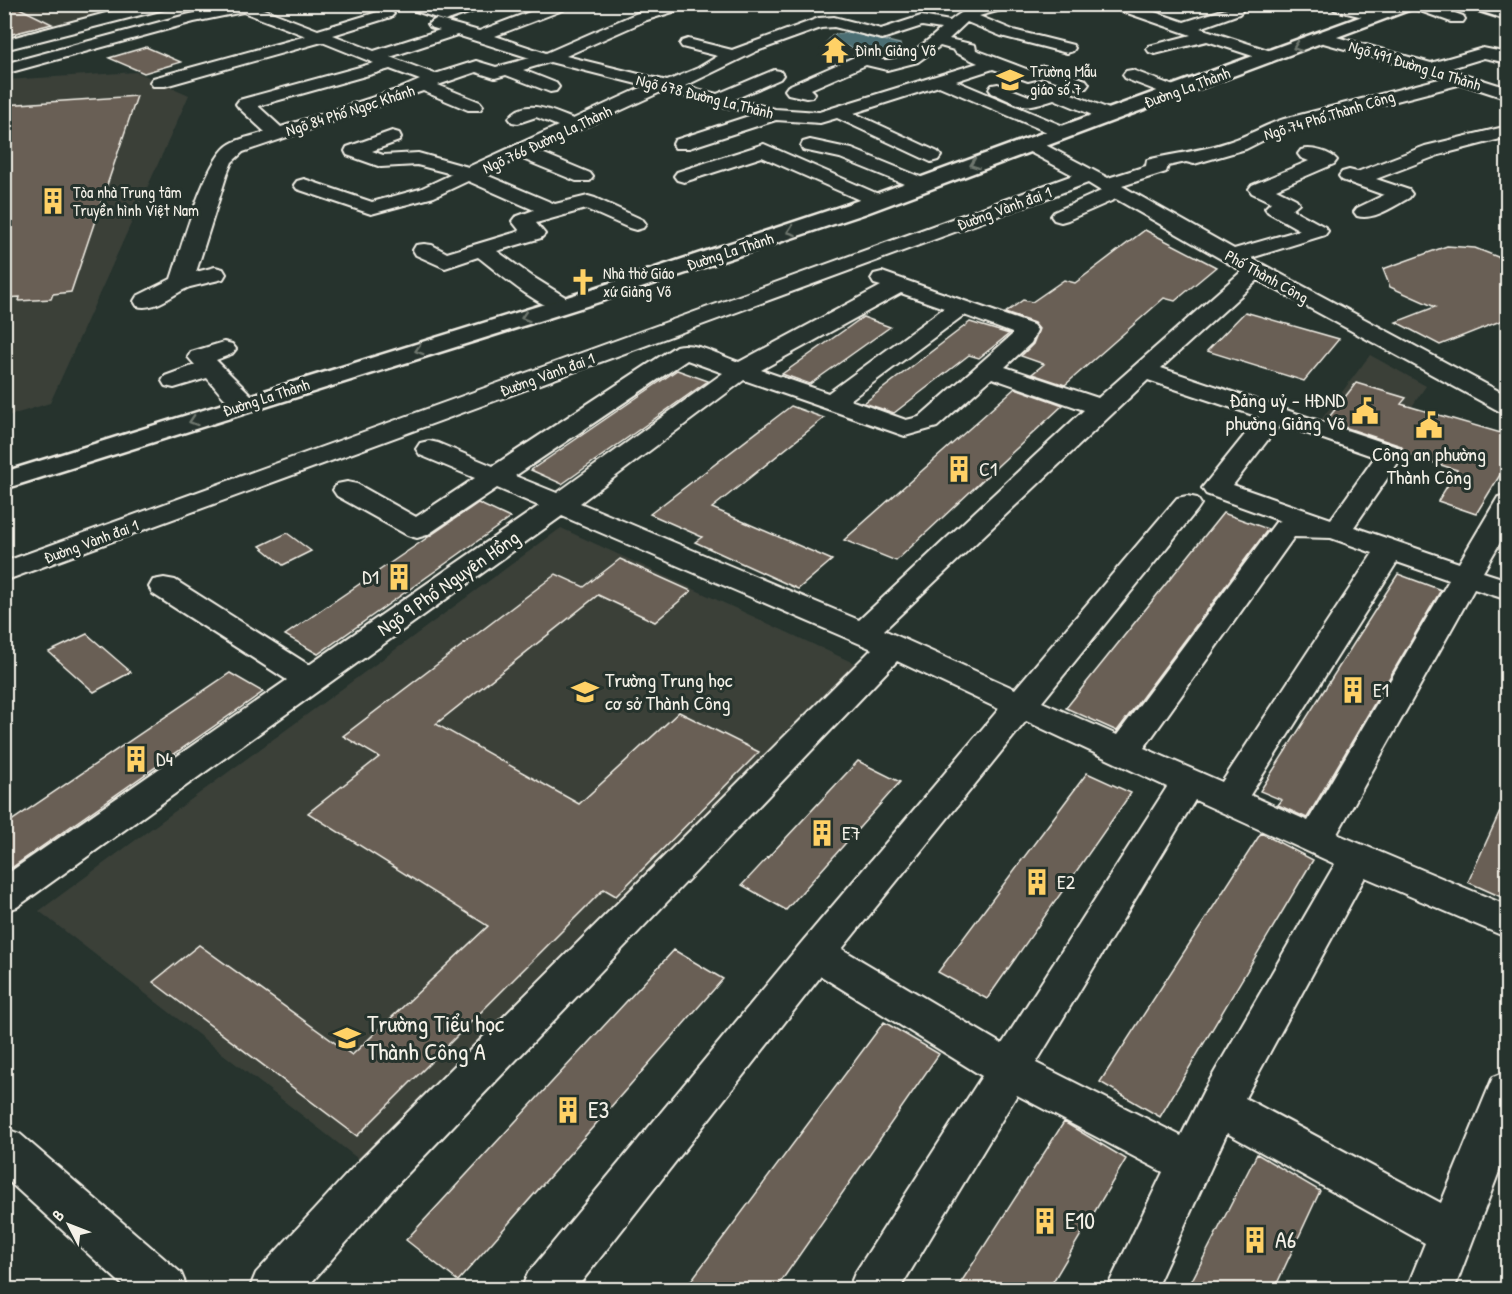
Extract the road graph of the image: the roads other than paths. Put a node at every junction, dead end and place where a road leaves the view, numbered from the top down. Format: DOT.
graph roads {
  1 [pos="167,4"];
  2 [pos="409,4"];
  3 [pos="482,4"];
  4 [pos="684,4"];
  5 [pos="1007,4"];
  6 [pos="1413,4"];
  7 [pos="1473,4"];
  8 [pos="1118,5"];
  9 [pos="1321,5"];
  10 [pos="249,6"];
  11 [pos="554,6"];
  12 [pos="1343,6"];
  13 [pos="574,11"];
  14 [pos="1191,11"];
  15 [pos="1234,11"];
  16 [pos="386,14"];
  17 [pos="1508,15"];
  18 [pos="867,16"];
  19 [pos="1379,16"];
  20 [pos="1213,18"];
  21 [pos="526,19"];
  22 [pos="1457,19"];
  23 [pos="960,21"];
  24 [pos="436,24"];
  25 [pos="901,26"];
  26 [pos="1353,26"];
  27 [pos="1183,28"];
  28 [pos="457,30"];
  29 [pos="1005,32"];
  30 [pos="323,35"];
  31 [pos="1382,35"];
  32 [pos="480,36"];
  33 [pos="1207,36"];
  34 [pos="596,38"];
  35 [pos="1322,38"];
  36 [pos="152,39"];
  37 [pos="544,39"];
  38 [pos="938,41"];
  39 [pos="688,44"];
  40 [pos="4,45"];
  41 [pos="521,48"];
  42 [pos="969,48"];
  43 [pos="1067,48"];
  44 [pos="358,49"];
  45 [pos="1155,49"];
  46 [pos="449,56"];
  47 [pos="551,56"];
  48 [pos="736,56"];
  49 [pos="1271,57"];
  50 [pos="325,58"];
  51 [pos="597,58"];
  52 [pos="1508,58"];
  53 [pos="384,60"];
  54 [pos="994,63"];
  55 [pos="887,64"];
  56 [pos="476,66"];
  57 [pos="4,69"];
  58 [pos="1430,69"];
  59 [pos="507,70"];
  60 [pos="961,73"];
  61 [pos="774,75"];
  62 [pos="1132,75"];
  63 [pos="1463,79"];
  64 [pos="940,80"];
  65 [pos="159,82"];
  66 [pos="430,83"];
  67 [pos="839,83"];
  68 [pos="1080,84"];
  69 [pos="666,86"];
  70 [pos="550,87"];
  71 [pos="1502,89"];
  72 [pos="1173,92"];
  73 [pos="806,93"];
  74 [pos="720,99"];
  75 [pos="474,106"];
  76 [pos="838,112"];
  77 [pos="774,114"];
  78 [pos="1108,115"];
  79 [pos="518,118"];
  80 [pos="575,126"];
  81 [pos="1508,131"];
  82 [pos="1061,132"];
  83 [pos="278,133"];
  84 [pos="392,137"];
  85 [pos="682,144"];
  86 [pos="1029,144"];
  87 [pos="810,146"];
  88 [pos="520,151"];
  89 [pos="931,156"];
  90 [pos="1159,168"];
  91 [pos="1183,168"];
  92 [pos="470,174"];
  93 [pos="684,176"];
  94 [pos="583,177"];
  95 [pos="1359,179"];
  96 [pos="921,184"];
  97 [pos="1104,184"];
  98 [pos="304,185"];
  99 [pos="878,201"];
  100 [pos="553,212"];
  101 [pos="1364,212"];
  102 [pos="1061,216"];
  103 [pos="636,224"];
  104 [pos="481,249"];
  105 [pos="424,250"];
  106 [pos="1232,258"];
  107 [pos="1256,270"];
  108 [pos="215,274"];
  109 [pos="875,277"];
  110 [pos="181,283"];
  111 [pos="900,285"];
  112 [pos="145,301"];
  113 [pos="562,305"];
  114 [pos="962,306"];
  115 [pos="988,369"];
  116 [pos="1144,370"];
  117 [pos="741,371"];
  118 [pos="174,381"];
  119 [pos="832,402"];
  120 [pos="246,404"];
  121 [pos="1508,406"];
  122 [pos="1102,408"];
  123 [pos="1275,414"];
  124 [pos="429,449"];
  125 [pos="495,479"];
  126 [pos="4,481"];
  127 [pos="346,490"];
  128 [pos="1508,503"];
  129 [pos="1187,504"];
  130 [pos="559,505"];
  131 [pos="1338,530"];
  132 [pos="1391,548"];
  133 [pos="4,572"];
  134 [pos="1467,577"];
  135 [pos="164,587"];
  136 [pos="1508,591"];
  137 [pos="878,640"];
  138 [pos="311,681"];
  139 [pos="1019,705"];
  140 [pos="1123,752"];
  141 [pos="1188,782"];
  142 [pos="1228,801"];
  143 [pos="1315,840"];
  144 [pos="1357,858"];
  145 [pos="4,896"];
  146 [pos="1508,923"];
  147 [pos="816,953"];
  148 [pos="1008,1070"];
  149 [pos="1508,1090"];
  150 [pos="1218,1106"];
  151 [pos="4,1148"];
  152 [pos="1191,1164"];
  153 [pos="1452,1233"];
  154 [pos="875,1288"];
  155 [pos="164,1290"];
  156 [pos="273,1290"];
  157 [pos="545,1290"];
  158 [pos="1130,1290"];
  159 [pos="1430,1290"];
  1 -- 40 [label="street"];
  2 -- 3 [label="street"];
  4 -- 34 [label="street"];
  5 -- 23 [label="street"];
  6 -- 19 [label="main road, Đường La Thành"];
  6 -- 22 [label="street"];
  7 -- 17 [label="main road"];
  8 -- 27 [label="street"];
  9 -- 12 [label="street"];
  10 -- 30 [label="street, Ngõ 84 Phố Ngọc Khánh"];
  10 -- 36 [label="street"];
  10 -- 57 [label="street"];
  11 -- 13 [label="street"];
  11 -- 21 [label="street"];
  12 -- 19 [label="street"];
  14 -- 20 [label="street"];
  15 -- 20 [label="street"];
  16 -- 30 [label="street"];
  18 -- 25 [label="street"];
  19 -- 26 [label="main road, Đường La Thành"];
  20 -- 27 [label="street"];
  21 -- 32 [label="street"];
  21 -- 34 [label="street"];
  23 -- 25 [label="street, Ngõ 766 Đường La Thành"];
  23 -- 29 [label="street"];
  23 -- 38 [label="street"];
  24 -- 28 [label="street"];
  25 -- 48 [label="street, Ngõ 766 Đường La Thành"];
  26 -- 31 [label="street"];
  26 -- 35 [label="main road, Đường La Thành"];
  27 -- 33 [label="street"];
  28 -- 32 [label="street"];
  28 -- 53 [label="street"];
  29 -- 42 [label="street"];
  29 -- 43 [label="street"];
  30 -- 44 [label="street, Ngõ 84 Phố Ngọc Khánh"];
  30 -- 65 [label="street"];
  32 -- 41 [label="street"];
  33 -- 45 [label="street"];
  33 -- 49 [label="street"];
  34 -- 47 [label="street"];
  35 -- 49 [label="main road, Đường La Thành, one-way"];
  35 -- 58 [label="street, Ngõ 491 Đường La Thành"];
  37 -- 41 [label="street"];
  38 -- 42 [label="street"];
  38 -- 55 [label="street"];
  39 -- 48 [label="street"];
  41 -- 47 [label="street"];
  42 -- 54 [label="street"];
  44 -- 50 [label="street"];
  44 -- 53 [label="street, Ngõ 84 Phố Ngọc Khánh"];
  46 -- 56 [label="street"];
  47 -- 51 [label="street"];
  47 -- 59 [label="street"];
  47 -- 69 [label="street, Ngõ 678 Đường La Thành"];
  48 -- 69 [label="street, Ngõ 766 Đường La Thành"];
  49 -- 72 [label="main road, Đường La Thành"];
  52 -- 58 [label="street"];
  53 -- 66 [label="street, Ngõ 84 Phố Ngọc Khánh"];
  53 -- 83 [label="street"];
  54 -- 60 [label="street, Ngõ 678 Đường La Thành"];
  54 -- 68 [label="street"];
  55 -- 67 [label="street"];
  55 -- 73 [label="street"];
  56 -- 59 [label="street"];
  56 -- 66 [label="street"];
  58 -- 63 [label="street, Ngõ 491 Đường La Thành"];
  59 -- 70 [label="street"];
  60 -- 64 [label="street, Ngõ 678 Đường La Thành"];
  60 -- 78 [label="street"];
  61 -- 74 [label="street"];
  62 -- 72 [label="street"];
  63 -- 71 [label="street, Ngõ 491 Đường La Thành"];
  63 -- 90 [label="street, Ngõ 74 Phố Thành Công"];
  64 -- 76 [label="street, Ngõ 678 Đường La Thành"];
  64 -- 82 [label="street"];
  66 -- 75 [label="street"];
  66 -- 83 [label="street, Ngõ 84 Phố Ngọc Khánh"];
  69 -- 74 [label="street, Ngõ 678 Đường La Thành"];
  69 -- 80 [label="street, Ngõ 766 Đường La Thành"];
  72 -- 78 [label="main road, Đường La Thành"];
  74 -- 77 [label="street, Ngõ 678 Đường La Thành"];
  76 -- 77 [label="street, Ngõ 678 Đường La Thành"];
  76 -- 89 [label="street"];
  77 -- 85 [label="street"];
  78 -- 82 [label="main road, Đường La Thành"];
  79 -- 80 [label="street"];
  80 -- 88 [label="street, Ngõ 766 Đường La Thành"];
  81 -- 95 [label="street"];
  82 -- 86 [label="main road, Đường La Thành"];
  83 -- 110 [label="street, Ngõ 84 Phố Ngọc Khánh"];
  84 -- 92 [label="street"];
  86 -- 96 [label="main road, Đường La Thành, one-way"];
  86 -- 97 [label="street, Phố Thành Công"];
  87 -- 96 [label="street"];
  88 -- 92 [label="street, Ngõ 766 Đường La Thành"];
  88 -- 94 [label="street"];
  90 -- 91 [label="street"];
  90 -- 97 [label="street, Ngõ 74 Phố Thành Công"];
  92 -- 98 [label="street"];
  92 -- 100 [label="street, Ngõ 766 Đường La Thành"];
  93 -- 99 [label="street"];
  95 -- 101 [label="street"];
  95 -- 106 [label="street"];
  96 -- 99 [label="main road, Đường La Thành"];
  97 -- 102 [label="street"];
  97 -- 106 [label="street, Phố Thành Công"];
  97 -- 133 [label="street, Đường Vành đai 1"];
  99 -- 113 [label="main road, Đường La Thành, one-way"];
  100 -- 103 [label="street"];
  100 -- 104 [label="street"];
  104 -- 105 [label="street"];
  104 -- 113 [label="street"];
  106 -- 107 [label="street, Phố Thành Công"];
  107 -- 116 [label="street"];
  107 -- 121 [label="street, Phố Thành Công"];
  108 -- 110 [label="street"];
  109 -- 111 [label="street"];
  110 -- 112 [label="street"];
  111 -- 114 [label="street"];
  111 -- 117 [label="street, Ngõ 9 Phố Nguyên Hồng"];
  113 -- 120 [label="main road, Đường La Thành, one-way"];
  114 -- 115 [label="street"];
  114 -- 119 [label="street"];
  115 -- 119 [label="street"];
  115 -- 122 [label="street"];
  116 -- 122 [label="street"];
  116 -- 123 [label="street"];
  117 -- 119 [label="street"];
  117 -- 125 [label="street"];
  117 -- 130 [label="street, Ngõ 9 Phố Nguyên Hồng"];
  118 -- 120 [label="street"];
  120 -- 126 [label="main road, Đường La Thành, one-way"];
  122 -- 137 [label="street"];
  123 -- 131 [label="street"];
  123 -- 131 [label="street"];
  124 -- 125 [label="street"];
  125 -- 127 [label="street"];
  125 -- 130 [label="street"];
  128 -- 134 [label="street"];
  129 -- 139 [label="street"];
  130 -- 137 [label="street"];
  130 -- 138 [label="street, Ngõ 9 Phố Nguyên Hồng"];
  131 -- 132 [label="street"];
  131 -- 140 [label="street"];
  132 -- 134 [label="street"];
  132 -- 142 [label="street"];
  134 -- 136 [label="street"];
  134 -- 143 [label="street"];
  135 -- 138 [label="street"];
  137 -- 139 [label="street"];
  137 -- 156 [label="street"];
  138 -- 145 [label="street, Ngõ 9 Phố Nguyên Hồng"];
  139 -- 140 [label="street"];
  139 -- 147 [label="street"];
  140 -- 141 [label="street"];
  141 -- 142 [label="street"];
  141 -- 148 [label="street"];
  142 -- 143 [label="street"];
  143 -- 144 [label="street"];
  144 -- 146 [label="street"];
  144 -- 150 [label="street"];
  147 -- 148 [label="street"];
  147 -- 157 [label="street"];
  148 -- 152 [label="street"];
  148 -- 154 [label="street"];
  149 -- 153 [label="street"];
  150 -- 152 [label="street"];
  150 -- 153 [label="street"];
  151 -- 155 [label="street"];
  152 -- 158 [label="street"];
  153 -- 159 [label="street"];
}
